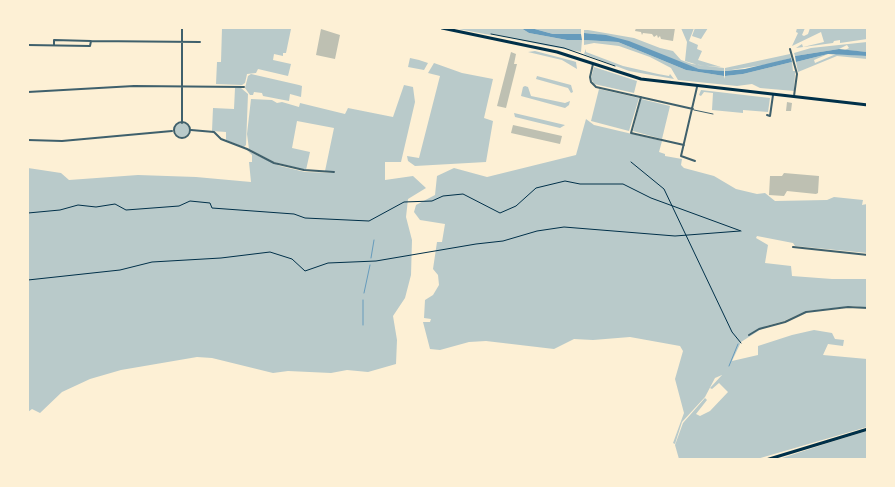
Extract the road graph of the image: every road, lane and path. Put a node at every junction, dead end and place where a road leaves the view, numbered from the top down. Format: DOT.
graph roads {
  1 [pos="182,28"];
  2 [pos="442,28"];
  3 [pos="491,34"];
  4 [pos="91,41"];
  5 [pos="200,42"];
  6 [pos="182,43"];
  7 [pos="28,45"];
  8 [pos="54,45"];
  9 [pos="790,49"];
  10 [pos="593,64"];
  11 [pos="622,69"];
  12 [pos="182,85"];
  13 [pos="697,86"];
  14 [pos="244,87"];
  15 [pos="28,92"];
  16 [pos="773,95"];
  17 [pos="641,97"];
  18 [pos="794,97"];
  19 [pos="868,105"];
  20 [pos="693,109"];
  21 [pos="713,114"];
  22 [pos="767,115"];
  23 [pos="182,123"];
  24 [pos="191,130"];
  25 [pos="172,131"];
  26 [pos="28,140"];
  27 [pos="684,146"];
  28 [pos="695,161"];
  29 [pos="631,162"];
  30 [pos="334,172"];
  31 [pos="671,205"];
  32 [pos="28,213"];
  33 [pos="685,236"];
  34 [pos="792,247"];
  35 [pos="868,255"];
  36 [pos="28,280"];
  37 [pos="868,308"];
  38 [pos="749,336"];
  39 [pos="741,343"];
  40 [pos="868,429"];
  41 [pos="774,458"];
  42 [pos="768,459"];
  1 -- 6 [label="street"];
  2 -- 10 [label="main road"];
  3 -- 11 [label="path"];
  4 -- 6 [label="street"];
  4 -- 8 [label="street"];
  4 -- 8 [label="street"];
  5 -- 6 [label="street"];
  6 -- 12 [label="street"];
  7 -- 8 [label="street"];
  9 -- 18 [label="street"];
  10 -- 13 [label="main road"];
  10 -- 17 [label="street"];
  12 -- 14 [label="street"];
  12 -- 15 [label="street"];
  12 -- 23 [label="street"];
  13 -- 16 [label="main road"];
  13 -- 20 [label="street"];
  16 -- 18 [label="main road"];
  16 -- 22 [label="street"];
  17 -- 20 [label="street"];
  17 -- 27 [label="street"];
  18 -- 19 [label="main road"];
  20 -- 21 [label="lane"];
  20 -- 27 [label="street"];
  23 -- 24 [label="street"];
  23 -- 25 [label="street"];
  24 -- 25 [label="street"];
  24 -- 30 [label="street"];
  25 -- 26 [label="street"];
  27 -- 28 [label="street"];
  29 -- 31 [label="path"];
  31 -- 32 [label="path"];
  31 -- 33 [label="path"];
  31 -- 33 [label="path"];
  33 -- 36 [label="path"];
  33 -- 39 [label="path"];
  34 -- 35 [label="street"];
  37 -- 38 [label="street"];
  40 -- 41 [label="main road"];
  41 -- 42 [label="main road"];
}
